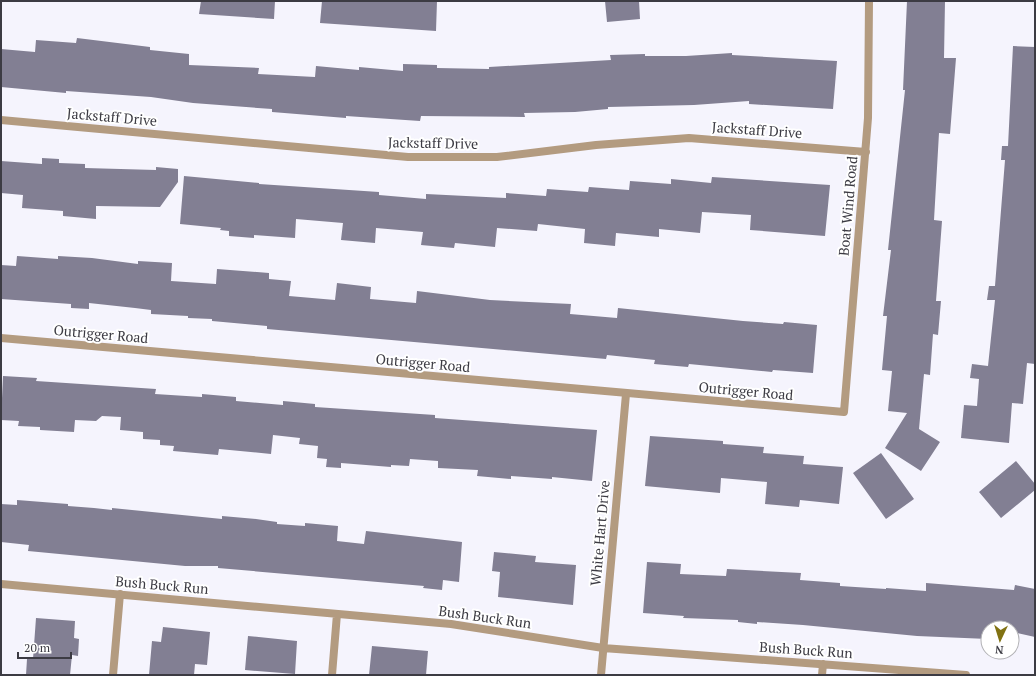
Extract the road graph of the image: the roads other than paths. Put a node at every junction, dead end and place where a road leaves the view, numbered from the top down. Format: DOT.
graph roads {
  1 [pos="869,1"];
  2 [pos="1,120"];
  3 [pos="866,152"];
  4 [pos="1,338"];
  5 [pos="626,394"];
  6 [pos="844,412"];
  7 [pos="1,584"];
  8 [pos="120,594"];
  9 [pos="336,614"];
  10 [pos="603,648"];
  11 [pos="823,664"];
  12 [pos="113,675"];
  13 [pos="332,675"];
  14 [pos="601,675"];
  15 [pos="822,675"];
  16 [pos="966,675"];
  1 -- 3 [label="street, Boat Wind Road"];
  2 -- 3 [label="street, Jackstaff Drive"];
  3 -- 6 [label="street, Boat Wind Road"];
  4 -- 5 [label="street, Outrigger Road"];
  5 -- 6 [label="street, Outrigger Road"];
  5 -- 10 [label="street, White Hart Drive"];
  7 -- 8 [label="street, Bush Buck Run"];
  8 -- 9 [label="street, Bush Buck Run"];
  8 -- 12 [label="street"];
  9 -- 10 [label="street, Bush Buck Run"];
  9 -- 13 [label="street"];
  10 -- 11 [label="street, Bush Buck Run"];
  10 -- 14 [label="street, White Hart Drive"];
  11 -- 15 [label="street"];
  11 -- 16 [label="street, Bush Buck Run"];
}
